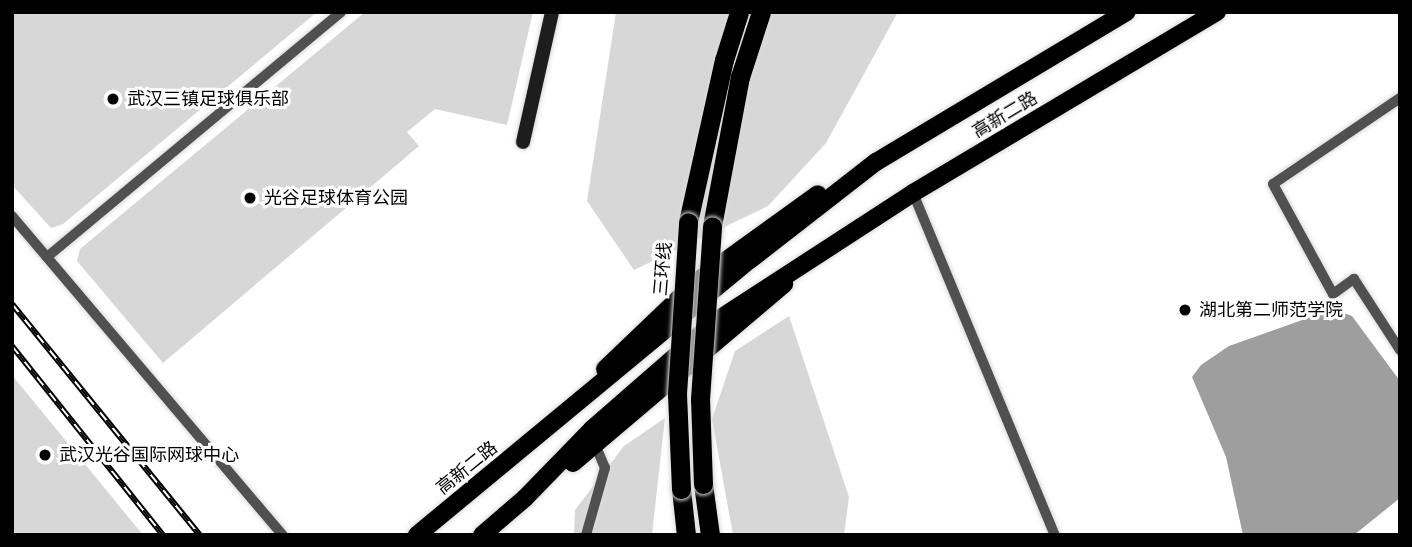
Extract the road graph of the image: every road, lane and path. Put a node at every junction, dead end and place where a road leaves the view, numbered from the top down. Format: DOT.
graph roads {
  1 [pos="341,12"];
  2 [pos="552,12"];
  3 [pos="739,12"];
  4 [pos="761,12"];
  5 [pos="1127,12"];
  6 [pos="1216,12"];
  7 [pos="1400,98"];
  8 [pos="523,142"];
  9 [pos="913,193"];
  10 [pos="12,216"];
  11 [pos="815,255"];
  12 [pos="47,257"];
  13 [pos="1400,349"];
  14 [pos="596,444"];
  15 [pos="525,498"];
  16 [pos="283,535"];
  17 [pos="417,535"];
  18 [pos="482,535"];
  19 [pos="586,535"];
  20 [pos="687,535"];
  21 [pos="710,535"];
  22 [pos="1055,535"];
  1 -- 12 [label="street"];
  2 -- 8 [label="street"];
  3 -- 20 [label="highway, 三环线, bridge"];
  4 -- 21 [label="highway, bridge"];
  5 -- 17 [label="main road, 高新二路"];
  6 -- 9 [label="main road, 高新二路"];
  7 -- 13 [label="street"];
  9 -- 11 [label="main road, 高新二路"];
  9 -- 22 [label="street"];
  10 -- 12 [label="street"];
  11 -- 14 [label="main road, 高新二路"];
  11 -- 15 [label="main road, 高新二路"];
  12 -- 16 [label="street"];
  14 -- 15 [label="main road, 高新二路"];
  14 -- 19 [label="street"];
  15 -- 18 [label="main road, 高新二路"];
}
